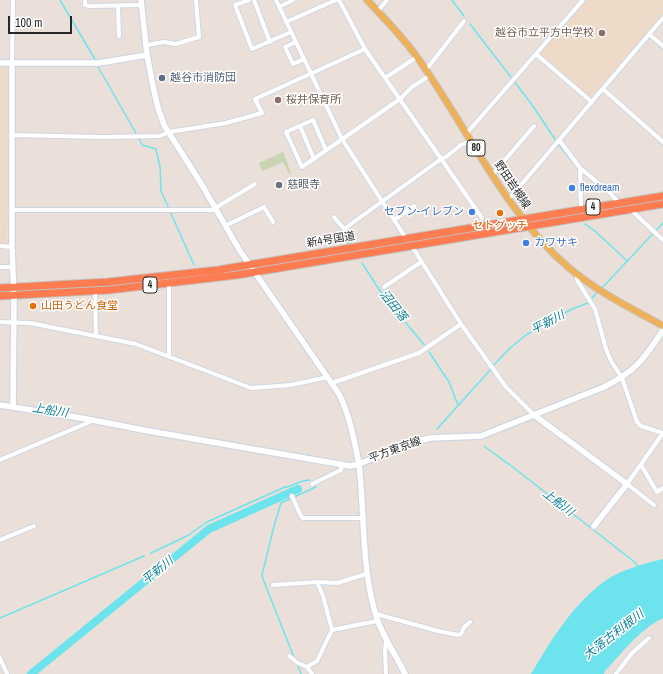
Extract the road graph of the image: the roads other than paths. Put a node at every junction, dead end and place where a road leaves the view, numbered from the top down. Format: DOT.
graph roads {
  1 [pos="13,0"];
  2 [pos="85,0"];
  3 [pos="196,0"];
  4 [pos="249,0"];
  5 [pos="254,0"];
  6 [pos="276,0"];
  7 [pos="293,0"];
  8 [pos="336,0"];
  9 [pos="339,0"];
  10 [pos="367,0"];
  11 [pos="387,0"];
  12 [pos="583,0"];
  13 [pos="141,3"];
  14 [pos="118,6"];
  15 [pos="279,7"];
  16 [pos="378,11"];
  17 [pos="663,18"];
  18 [pos="464,21"];
  19 [pos="286,22"];
  20 [pos="291,32"];
  21 [pos="649,34"];
  22 [pos="120,36"];
  23 [pos="270,42"];
  24 [pos="296,42"];
  25 [pos="146,45"];
  26 [pos="663,46"];
  27 [pos="365,49"];
  28 [pos="147,55"];
  29 [pos="537,55"];
  30 [pos="417,57"];
  31 [pos="304,59"];
  32 [pos="0,63"];
  33 [pos="12,63"];
  34 [pos="311,73"];
  35 [pos="428,73"];
  36 [pos="385,78"];
  37 [pos="603,89"];
  38 [pos="400,99"];
  39 [pos="592,102"];
  40 [pos="300,126"];
  41 [pos="534,126"];
  42 [pos="169,132"];
  43 [pos="466,134"];
  44 [pos="12,135"];
  45 [pos="342,139"];
  46 [pos="471,140"];
  47 [pos="559,140"];
  48 [pos="663,142"];
  49 [pos="326,150"];
  50 [pos="314,159"];
  51 [pos="441,159"];
  52 [pos="580,169"];
  53 [pos="492,174"];
  54 [pos="255,184"];
  55 [pos="663,196"];
  56 [pos="509,198"];
  57 [pos="382,202"];
  58 [pos="619,203"];
  59 [pos="663,204"];
  60 [pos="414,206"];
  61 [pos="215,209"];
  62 [pos="581,209"];
  63 [pos="630,209"];
  64 [pos="12,210"];
  65 [pos="334,217"];
  66 [pos="482,218"];
  67 [pos="524,219"];
  68 [pos="394,220"];
  69 [pos="273,222"];
  70 [pos="225,226"];
  71 [pos="529,226"];
  72 [pos="406,239"];
  73 [pos="663,240"];
  74 [pos="0,246"];
  75 [pos="12,246"];
  76 [pos="411,246"];
  77 [pos="421,262"];
  78 [pos="250,265"];
  79 [pos="0,267"];
  80 [pos="12,267"];
  81 [pos="255,272"];
  82 [pos="577,274"];
  83 [pos="169,283"];
  84 [pos="12,287"];
  85 [pos="384,287"];
  86 [pos="0,288"];
  87 [pos="95,291"];
  88 [pos="13,295"];
  89 [pos="0,296"];
  90 [pos="0,322"];
  91 [pos="14,322"];
  92 [pos="461,324"];
  93 [pos="663,326"];
  94 [pos="663,330"];
  95 [pos="96,336"];
  96 [pos="169,357"];
  97 [pos="328,377"];
  98 [pos="622,378"];
  99 [pos="332,383"];
  100 [pos="0,405"];
  101 [pos="13,405"];
  102 [pos="534,416"];
  103 [pos="92,421"];
  104 [pos="663,433"];
  105 [pos="0,460"];
  106 [pos="342,464"];
  107 [pos="359,464"];
  108 [pos="640,465"];
  109 [pos="312,484"];
  110 [pos="627,484"];
  111 [pos="663,488"];
  112 [pos="292,496"];
  113 [pos="654,505"];
  114 [pos="364,518"];
  115 [pos="34,526"];
  116 [pos="594,526"];
  117 [pos="0,540"];
  118 [pos="366,574"];
  119 [pos="316,582"];
  120 [pos="273,585"];
  121 [pos="376,614"];
  122 [pos="377,621"];
  123 [pos="470,622"];
  124 [pos="332,630"];
  125 [pos="648,638"];
  126 [pos="386,641"];
  127 [pos="289,656"];
  128 [pos="0,658"];
  129 [pos="308,666"];
  130 [pos="7,674"];
  131 [pos="312,674"];
  132 [pos="386,674"];
  133 [pos="405,674"];
  134 [pos="616,674"];
  1 -- 33 [label="street"];
  2 -- 14 [label="street"];
  3 -- 25 [label="street"];
  4 -- 23 [label="street"];
  5 -- 23 [label="street"];
  6 -- 15 [label="street"];
  7 -- 15 [label="street"];
  8 -- 19 [label="street"];
  9 -- 27 [label="street"];
  10 -- 16 [label="main road, 野田岩槻線 / 80"];
  11 -- 16 [label="street"];
  12 -- 29 [label="street"];
  13 -- 14 [label="street"];
  13 -- 25 [label="street"];
  14 -- 22 [label="street"];
  15 -- 19 [label="street"];
  16 -- 30 [label="main road, 野田岩槻線 / 80"];
  17 -- 21 [label="street"];
  18 -- 35 [label="street"];
  19 -- 20 [label="street"];
  20 -- 23 [label="street"];
  20 -- 24 [label="street"];
  21 -- 26 [label="street"];
  21 -- 37 [label="street"];
  24 -- 31 [label="street"];
  24 -- 31 [label="street"];
  25 -- 28 [label="street"];
  27 -- 34 [label="street"];
  27 -- 36 [label="street"];
  28 -- 33 [label="street"];
  28 -- 42 [label="street"];
  29 -- 39 [label="street"];
  29 -- 43 [label="street"];
  30 -- 35 [label="main road, 野田岩槻線 / 80"];
  30 -- 36 [label="street"];
  31 -- 34 [label="street"];
  32 -- 33 [label="street"];
  33 -- 44 [label="street"];
  34 -- 42 [label="street"];
  34 -- 45 [label="street"];
  35 -- 38 [label="street"];
  35 -- 43 [label="main road, 野田岩槻線 / 80"];
  36 -- 38 [label="street"];
  37 -- 39 [label="street"];
  37 -- 48 [label="street"];
  38 -- 45 [label="street"];
  38 -- 51 [label="street"];
  39 -- 47 [label="street"];
  40 -- 49 [label="street"];
  40 -- 50 [label="street"];
  40 -- 50 [label="street"];
  41 -- 53 [label="street"];
  42 -- 44 [label="street"];
  42 -- 61 [label="street"];
  43 -- 46 [label="main road, 野田岩槻線 / 80"];
  44 -- 64 [label="street"];
  45 -- 49 [label="street"];
  45 -- 57 [label="street"];
  46 -- 51 [label="street"];
  46 -- 53 [label="main road, 野田岩槻線 / 80"];
  47 -- 52 [label="street"];
  47 -- 56 [label="street"];
  49 -- 50 [label="street"];
  51 -- 57 [label="street"];
  51 -- 66 [label="street"];
  52 -- 58 [label="street"];
  52 -- 62 [label="street"];
  53 -- 56 [label="main road, 野田岩槻線 / 80"];
  54 -- 61 [label="street"];
  55 -- 58 [label="highway, 新4号国道 / 4"];
  56 -- 67 [label="main road, 野田岩槻線 / 80"];
  57 -- 65 [label="street"];
  57 -- 68 [label="street"];
  58 -- 62 [label="highway, 新4号国道 / 4"];
  59 -- 63 [label="highway, 新4号国道 / 4"];
  60 -- 68 [label="street"];
  61 -- 64 [label="street"];
  61 -- 70 [label="street"];
  62 -- 67 [label="highway, 新4号国道 / 4"];
  63 -- 71 [label="highway, 新4号国道 / 4"];
  63 -- 73 [label="street"];
  64 -- 75 [label="street"];
  67 -- 71 [label="main road, 野田岩槻線 / 80"];
  67 -- 72 [label="highway, 新4号国道 / 4"];
  68 -- 72 [label="street"];
  69 -- 70 [label="street"];
  70 -- 78 [label="street"];
  71 -- 76 [label="highway, 新4号国道 / 4"];
  71 -- 82 [label="main road, 野田岩槻線 / 80"];
  72 -- 76 [label="street"];
  72 -- 78 [label="highway, 新4号国道 / 4"];
  74 -- 75 [label="street"];
  75 -- 80 [label="street"];
  76 -- 77 [label="street"];
  76 -- 81 [label="highway, 新4号国道 / 4"];
  77 -- 85 [label="street"];
  77 -- 92 [label="street"];
  78 -- 81 [label="street"];
  78 -- 84 [label="highway, 新4号国道 / 4"];
  79 -- 80 [label="street"];
  80 -- 84 [label="street"];
  81 -- 83 [label="highway, 新4号国道 / 4"];
  81 -- 97 [label="street"];
  82 -- 93 [label="main road, 野田岩槻線 / 80"];
  82 -- 98 [label="street"];
  83 -- 87 [label="highway, 新4号国道 / 4"];
  83 -- 96 [label="street"];
  84 -- 86 [label="highway, 新4号国道 / 4"];
  84 -- 88 [label="street"];
  87 -- 88 [label="highway, 新4号国道 / 4"];
  87 -- 95 [label="street"];
  88 -- 89 [label="highway, 新4号国道 / 4"];
  88 -- 91 [label="street"];
  90 -- 91 [label="street"];
  91 -- 95 [label="street"];
  91 -- 101 [label="street"];
  92 -- 99 [label="street"];
  92 -- 102 [label="street"];
  94 -- 98 [label="street, 平方東京線"];
  95 -- 96 [label="street"];
  96 -- 97 [label="street"];
  97 -- 99 [label="street"];
  98 -- 102 [label="street, 平方東京線"];
  98 -- 104 [label="street"];
  99 -- 107 [label="street"];
  100 -- 101 [label="street"];
  101 -- 103 [label="street"];
  102 -- 107 [label="street, 平方東京線"];
  102 -- 110 [label="street"];
  103 -- 105 [label="street"];
  103 -- 106 [label="street"];
  104 -- 108 [label="street"];
  106 -- 107 [label="street"];
  106 -- 109 [label="street"];
  107 -- 114 [label="street, 平方東京線"];
  108 -- 110 [label="street"];
  108 -- 111 [label="street"];
  110 -- 113 [label="street"];
  110 -- 116 [label="street"];
  112 -- 114 [label="street"];
  114 -- 118 [label="street, 平方東京線"];
  115 -- 117 [label="street"];
  118 -- 119 [label="street"];
  118 -- 121 [label="street, 平方東京線"];
  119 -- 120 [label="street"];
  119 -- 124 [label="street"];
  121 -- 122 [label="street, 平方東京線"];
  121 -- 123 [label="street"];
  122 -- 124 [label="street"];
  122 -- 126 [label="street, 平方東京線"];
  124 -- 129 [label="street"];
  125 -- 134 [label="street"];
  126 -- 132 [label="street"];
  126 -- 133 [label="street, 平方東京線"];
  127 -- 129 [label="street"];
  128 -- 130 [label="street"];
  129 -- 131 [label="street"];
}
